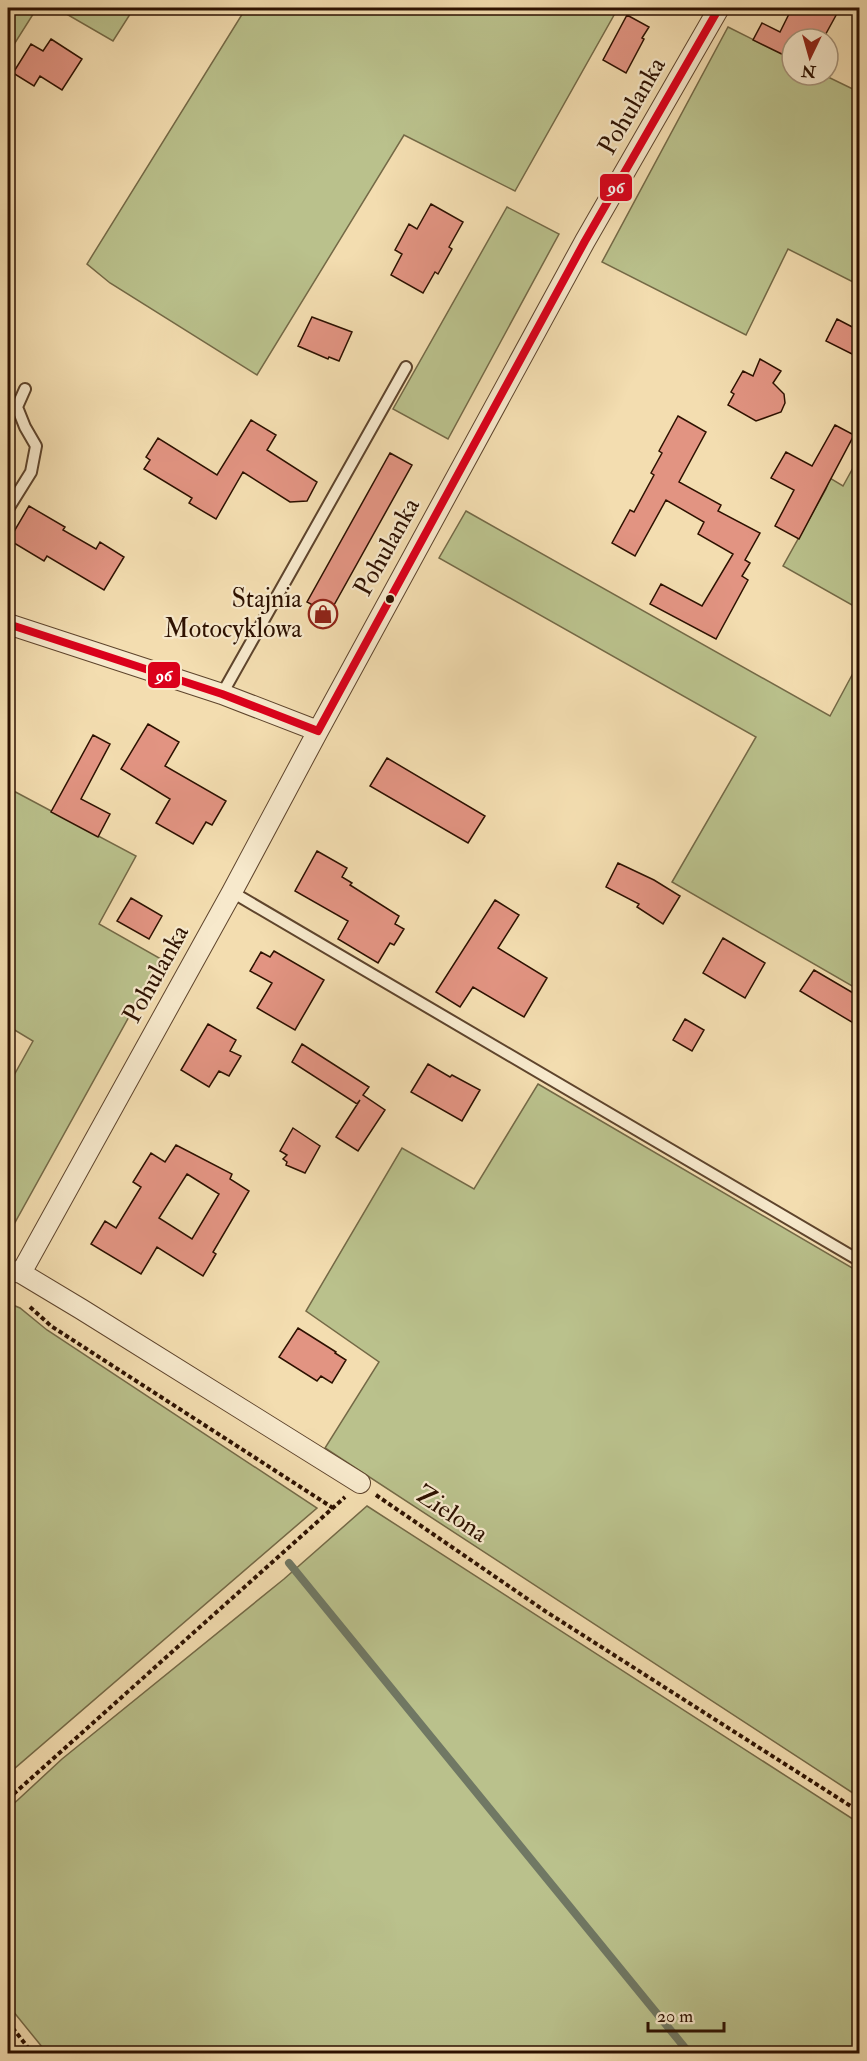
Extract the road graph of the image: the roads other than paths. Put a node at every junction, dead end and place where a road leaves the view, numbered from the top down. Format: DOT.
graph roads {
  1 [pos="719,8"];
  2 [pos="406,367"];
  3 [pos="25,389"];
  4 [pos="8,509"];
  5 [pos="8,624"];
  6 [pos="222,694"];
  7 [pos="318,731"];
  8 [pos="232,892"];
  9 [pos="860,1261"];
  10 [pos="14,1271"];
  11 [pos="360,1483"];
  1 -- 7 [label="street, Pohulanka"];
  2 -- 6 [label="lane"];
  3 -- 4 [label="lane"];
  5 -- 6 [label="street"];
  6 -- 7 [label="street"];
  7 -- 8 [label="street, Pohulanka"];
  8 -- 9 [label="lane"];
  8 -- 10 [label="street, Pohulanka"];
  10 -- 11 [label="street"];
}
